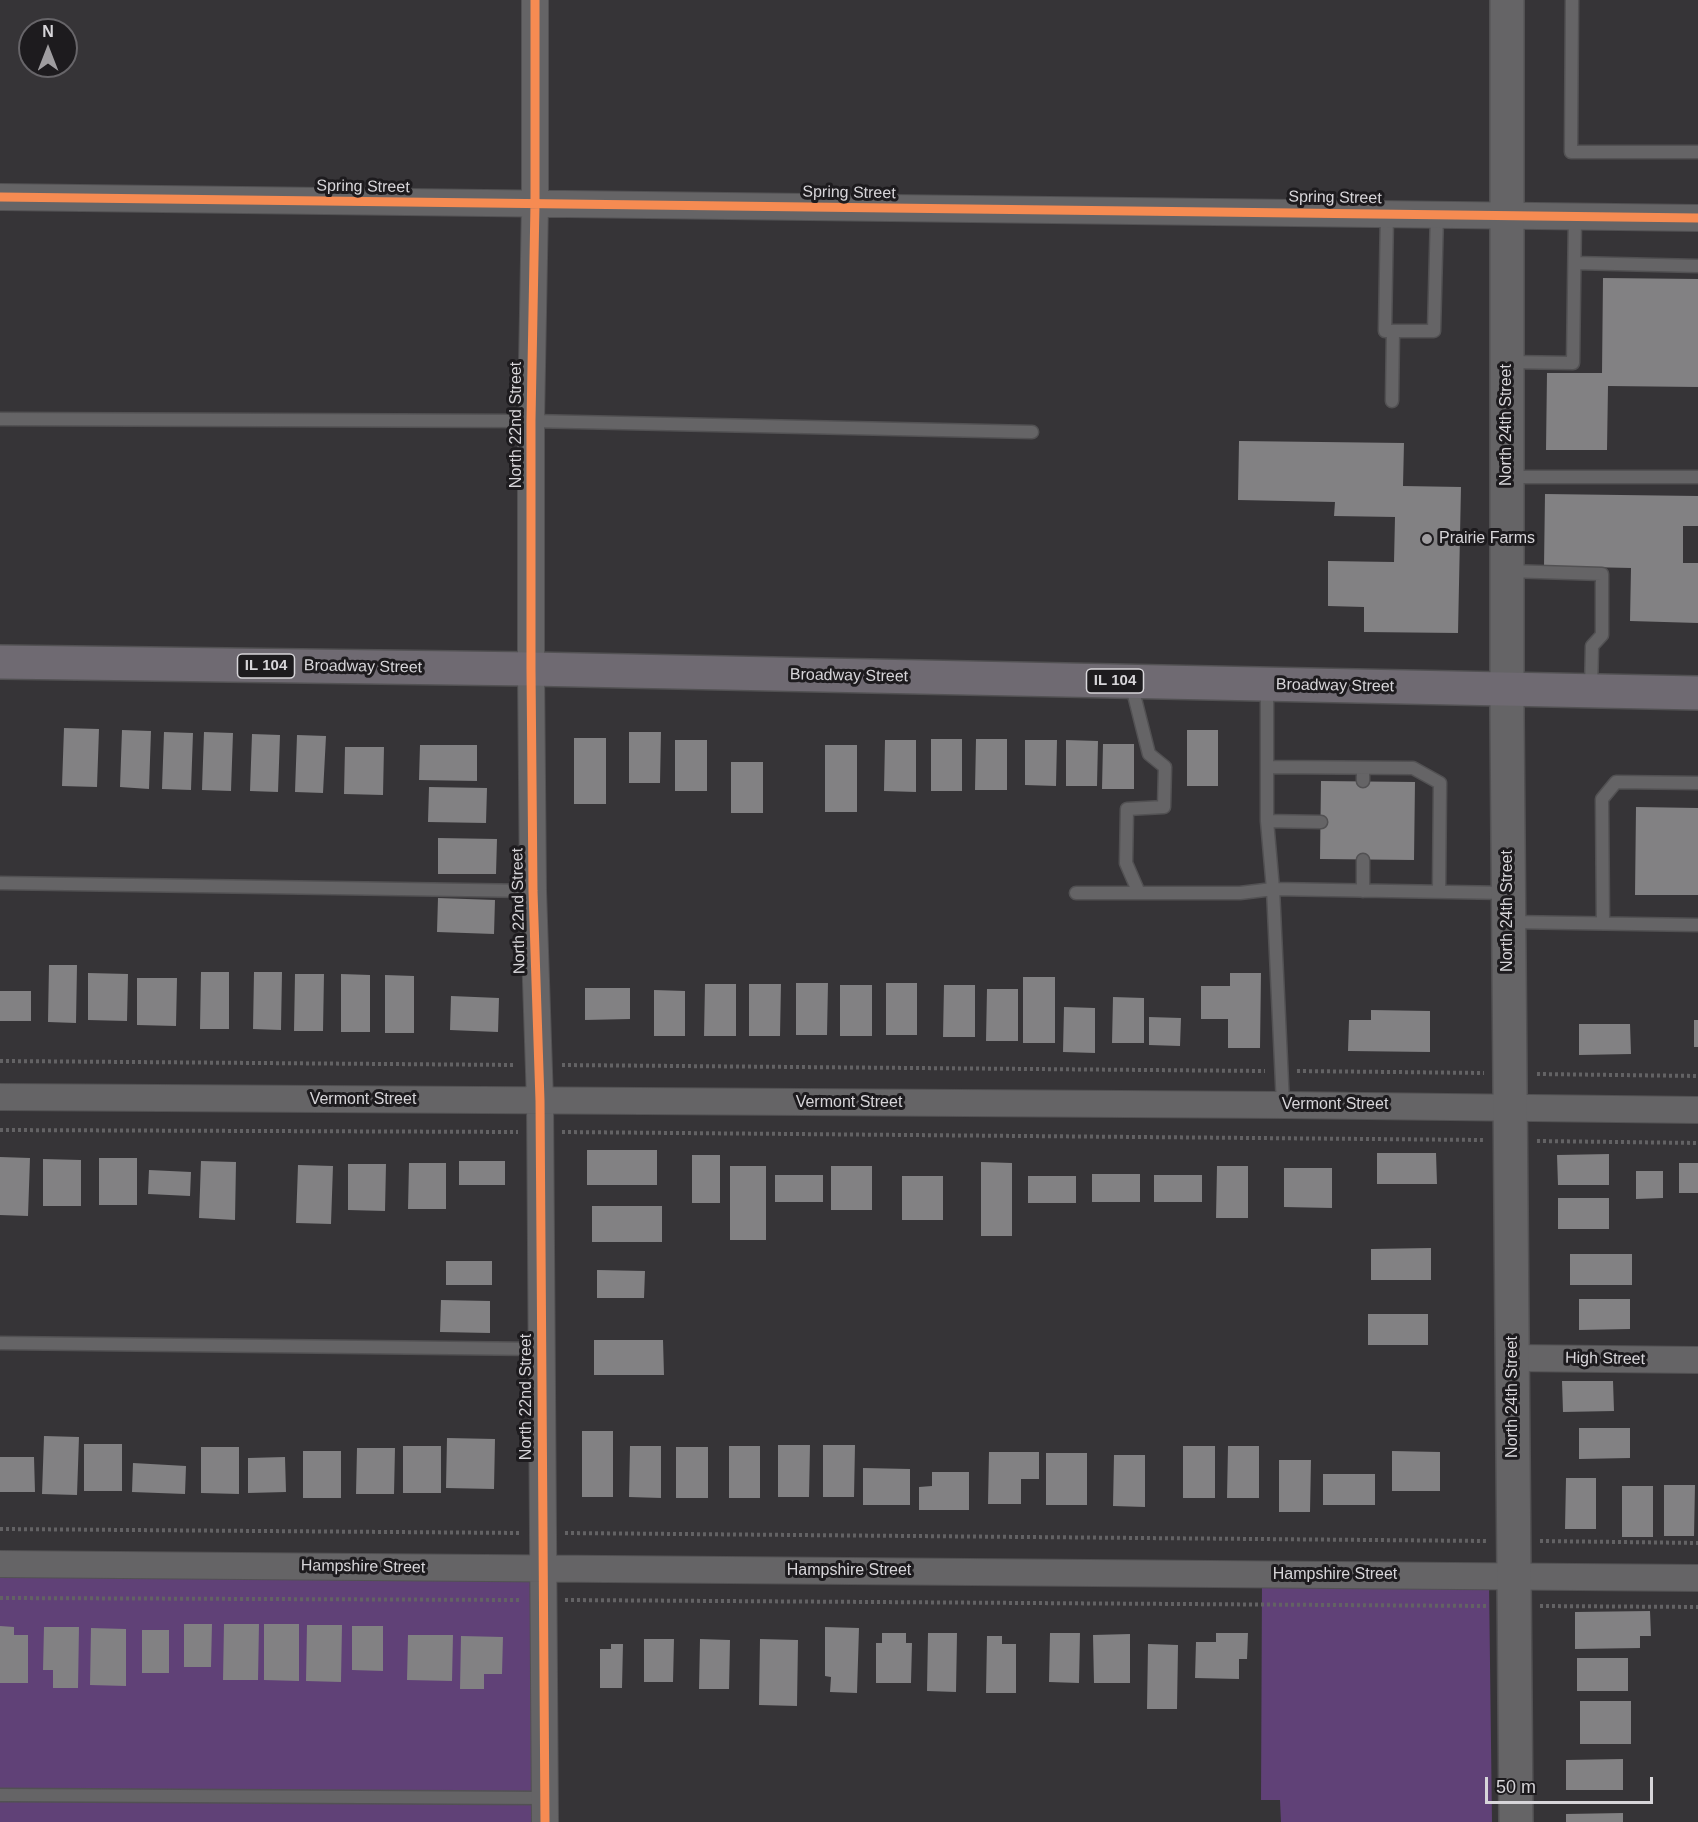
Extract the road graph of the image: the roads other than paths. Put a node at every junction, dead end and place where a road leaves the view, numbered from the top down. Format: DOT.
graph roads {
  1 [pos="535,0"];
  2 [pos="1507,0"];
  3 [pos="1572,0"];
  4 [pos="1698,152"];
  5 [pos="0,197"];
  6 [pos="535,204"];
  7 [pos="1387,213"];
  8 [pos="1437,214"];
  9 [pos="1507,215"];
  10 [pos="1575,216"];
  11 [pos="1698,218"];
  12 [pos="1575,263"];
  13 [pos="1698,266"];
  14 [pos="1393,331"];
  15 [pos="1507,362"];
  16 [pos="1392,401"];
  17 [pos="0,419"];
  18 [pos="531,421"];
  19 [pos="1032,432"];
  20 [pos="1507,477"];
  21 [pos="1698,477"];
  22 [pos="1508,571"];
  23 [pos="0,662"];
  24 [pos="531,669"];
  25 [pos="1131,681"];
  26 [pos="1267,684"];
  27 [pos="1508,689"];
  28 [pos="1591,691"];
  29 [pos="1698,693"];
  30 [pos="1267,767"];
  31 [pos="1363,768"];
  32 [pos="1363,782"];
  33 [pos="1698,783"];
  34 [pos="1267,821"];
  35 [pos="1321,822"];
  36 [pos="1363,860"];
  37 [pos="0,883"];
  38 [pos="1273,889"];
  39 [pos="533,891"];
  40 [pos="1363,891"];
  41 [pos="1439,892"];
  42 [pos="1076,893"];
  43 [pos="1139,893"];
  44 [pos="1508,907"];
  45 [pos="1603,923"];
  46 [pos="1698,925"];
  47 [pos="0,1097"];
  48 [pos="540,1101"];
  49 [pos="1283,1105"];
  50 [pos="1510,1106"];
  51 [pos="1698,1110"];
  52 [pos="0,1343"];
  53 [pos="541,1349"];
  54 [pos="1512,1358"];
  55 [pos="1698,1360"];
  56 [pos="0,1564"];
  57 [pos="543,1569"];
  58 [pos="1698,1578"];
  59 [pos="1514,1591"];
  60 [pos="0,1795"];
  61 [pos="544,1810"];
  62 [pos="1516,1822"];
  1 -- 6 [label="street, North 22nd Street"];
  2 -- 9 [label="main road, North 24th Street"];
  3 -- 4 [label="lane"];
  5 -- 6 [label="street, Spring Street"];
  6 -- 7 [label="street, Spring Street"];
  6 -- 18 [label="street, North 22nd Street"];
  7 -- 8 [label="street, Spring Street"];
  7 -- 14 [label="lane"];
  8 -- 9 [label="street, Spring Street"];
  8 -- 14 [label="lane"];
  9 -- 10 [label="street, Spring Street"];
  9 -- 15 [label="main road, North 24th Street"];
  10 -- 11 [label="street, Spring Street"];
  10 -- 12 [label="lane"];
  12 -- 13 [label="lane"];
  12 -- 15 [label="lane"];
  14 -- 16 [label="lane"];
  15 -- 20 [label="main road, North 24th Street"];
  17 -- 18 [label="lane"];
  18 -- 19 [label="lane"];
  18 -- 24 [label="street, North 22nd Street"];
  20 -- 21 [label="lane"];
  20 -- 22 [label="main road, North 24th Street"];
  22 -- 27 [label="main road, North 24th Street"];
  22 -- 28 [label="lane"];
  23 -- 24 [label="main road, Broadway Street / IL 104"];
  24 -- 25 [label="main road, Broadway Street / IL 104"];
  24 -- 39 [label="street, North 22nd Street"];
  25 -- 26 [label="main road, Broadway Street / IL 104"];
  25 -- 43 [label="lane"];
  26 -- 27 [label="main road, Broadway Street / IL 104"];
  26 -- 30 [label="lane"];
  27 -- 28 [label="main road, Broadway Street / IL 104"];
  27 -- 44 [label="main road, North 24th Street"];
  28 -- 29 [label="main road, Broadway Street / IL 104"];
  30 -- 31 [label="lane"];
  30 -- 34 [label="lane"];
  31 -- 32 [label="lane"];
  31 -- 41 [label="lane"];
  33 -- 45 [label="lane"];
  34 -- 35 [label="lane"];
  34 -- 38 [label="lane"];
  36 -- 40 [label="lane"];
  37 -- 39 [label="lane"];
  38 -- 40 [label="lane"];
  38 -- 43 [label="lane"];
  38 -- 49 [label="lane"];
  39 -- 48 [label="street, North 22nd Street"];
  40 -- 41 [label="lane"];
  41 -- 44 [label="lane"];
  42 -- 43 [label="lane"];
  44 -- 45 [label="lane"];
  44 -- 50 [label="main road, North 24th Street"];
  45 -- 46 [label="lane"];
  47 -- 48 [label="street, Vermont Street"];
  48 -- 49 [label="street, Vermont Street"];
  48 -- 53 [label="street, North 22nd Street"];
  49 -- 50 [label="street, Vermont Street"];
  50 -- 51 [label="street, Vermont Street"];
  50 -- 54 [label="main road, North 24th Street"];
  52 -- 53 [label="lane"];
  53 -- 57 [label="street, North 22nd Street"];
  54 -- 55 [label="street, High Street"];
  54 -- 59 [label="main road, North 24th Street"];
  56 -- 57 [label="street, Hampshire Street"];
  57 -- 59 [label="street, Hampshire Street"];
  57 -- 61 [label="street, North 22nd Street"];
  58 -- 59 [label="street, Hampshire Street"];
  59 -- 62 [label="main road, North 24th Street"];
  60 -- 61 [label="lane"];
}
